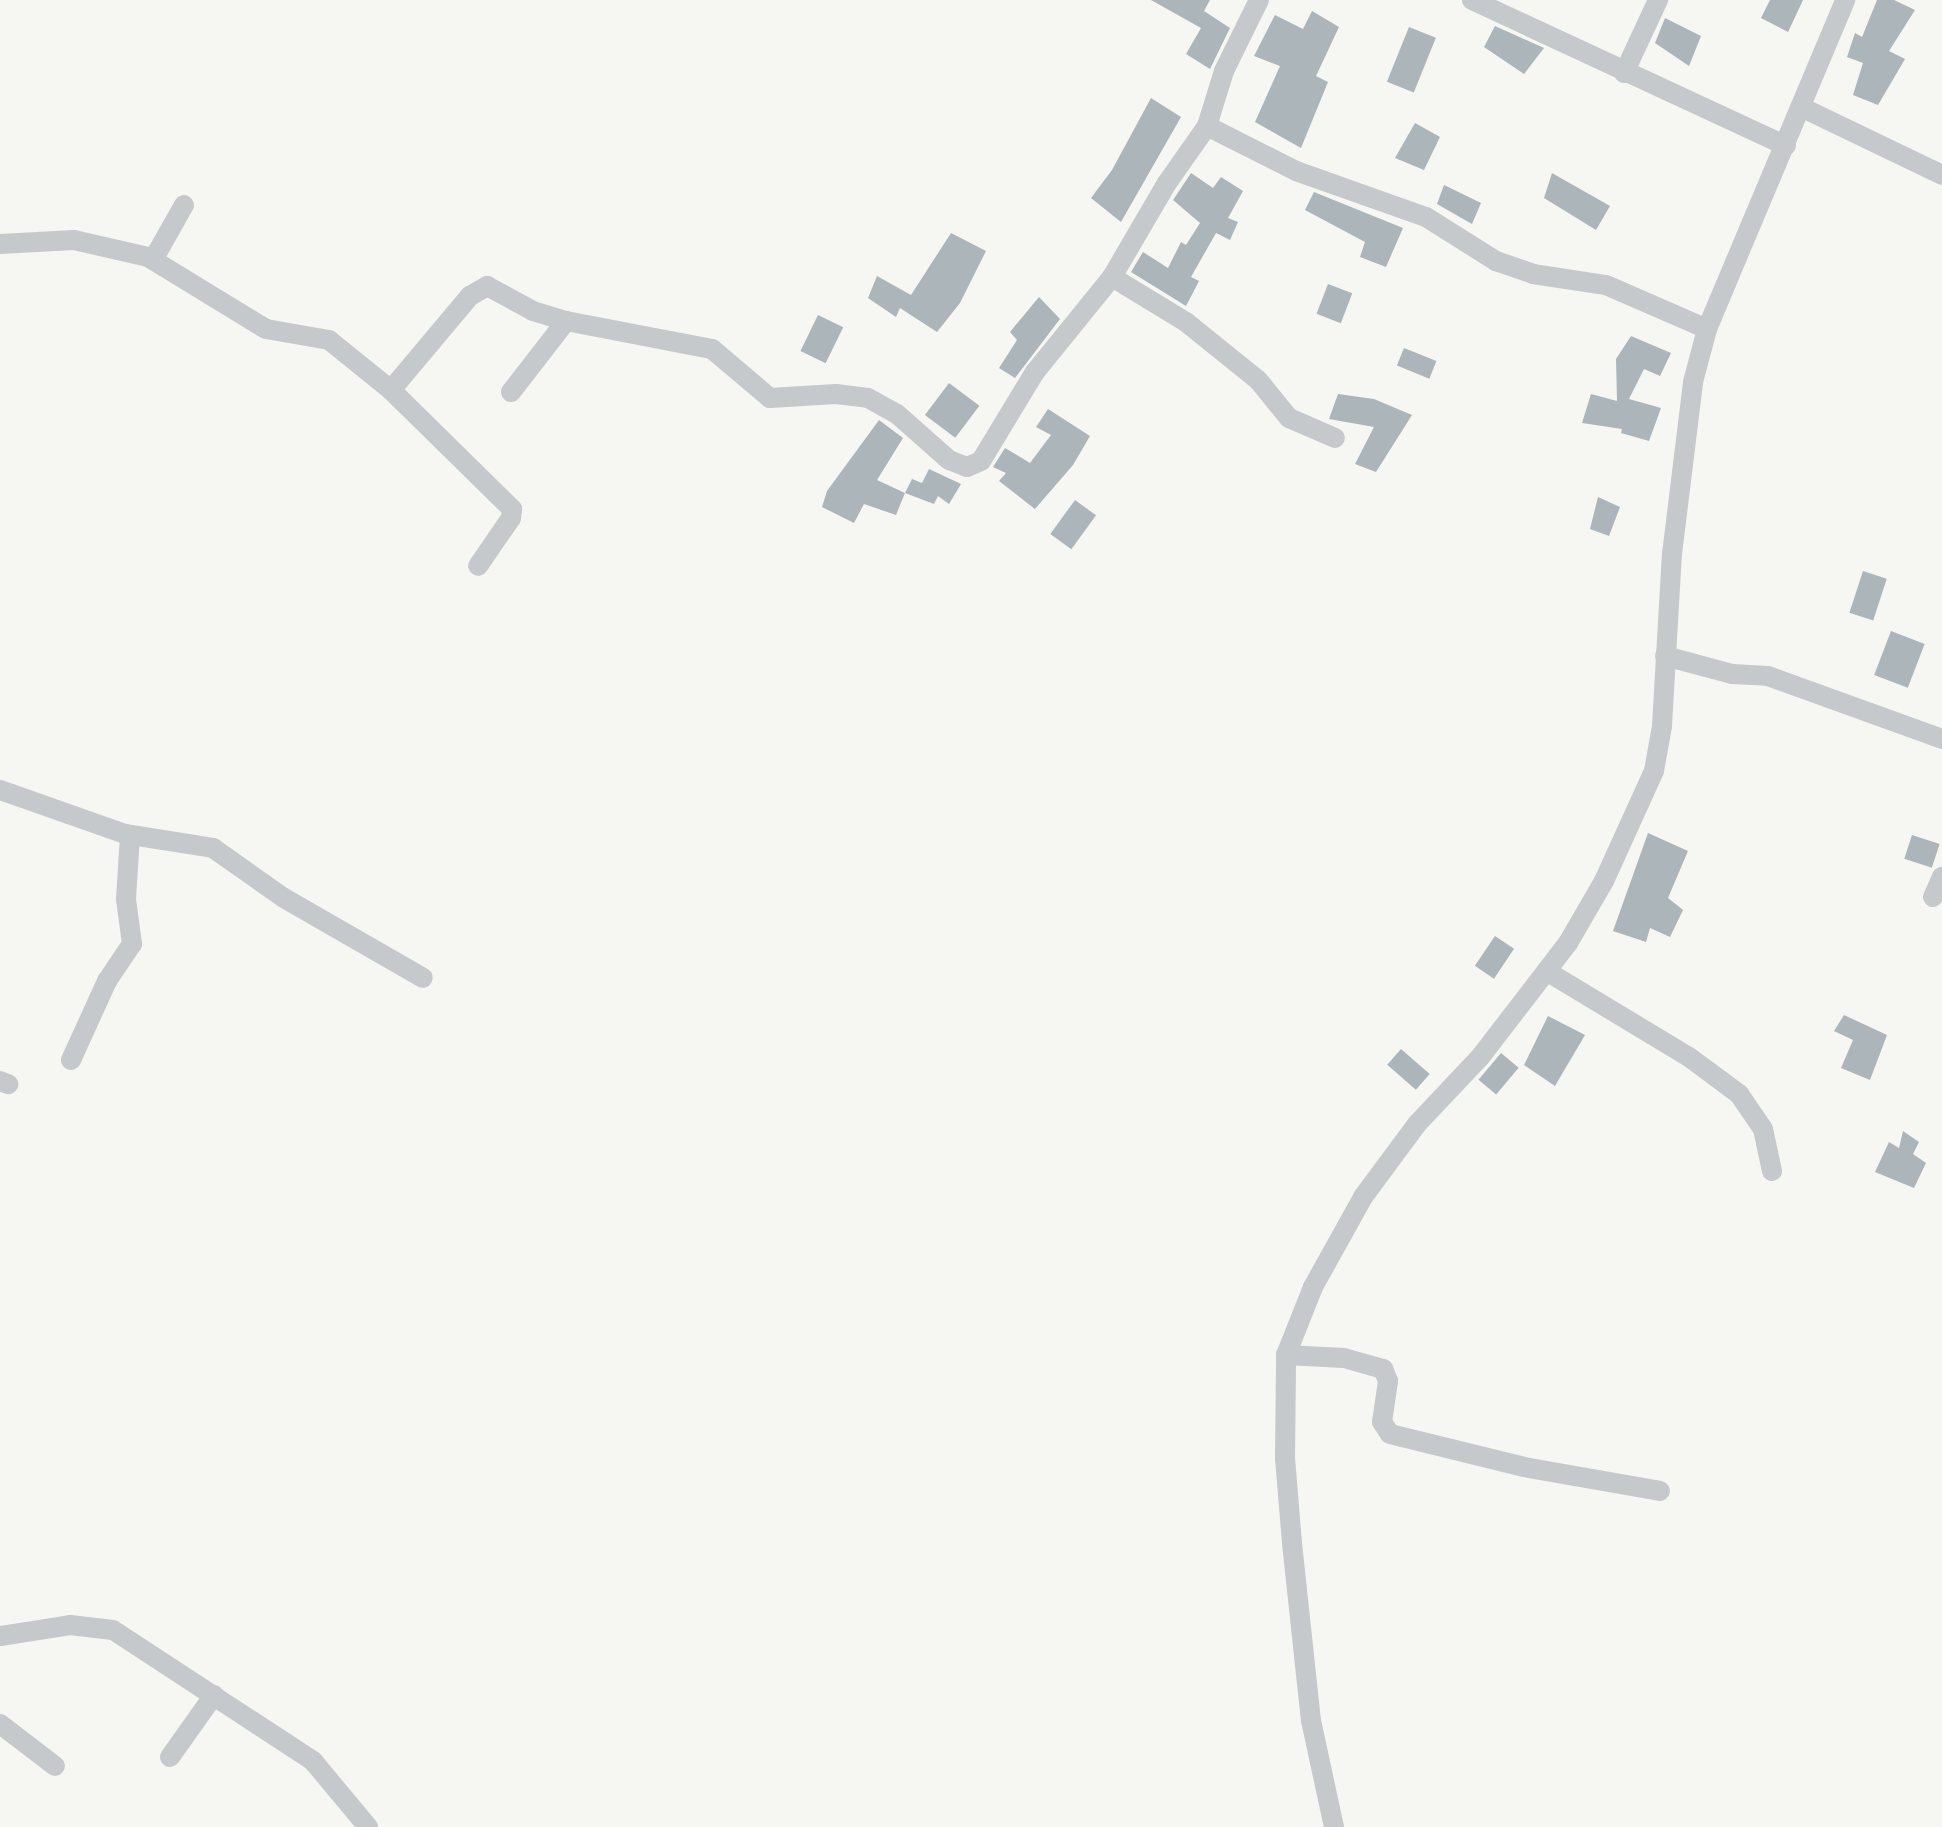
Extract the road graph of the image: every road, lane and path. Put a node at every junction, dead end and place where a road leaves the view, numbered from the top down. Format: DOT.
graph roads {
  1 [pos="1259,0"];
  2 [pos="1472,0"];
  3 [pos="1658,0"];
  4 [pos="1845,0"];
  5 [pos="1624,73"];
  6 [pos="1803,108"];
  7 [pos="1207,126"];
  8 [pos="1786,146"];
  9 [pos="1942,175"];
  10 [pos="184,205"];
  11 [pos="0,244"];
  12 [pos="154,260"];
  13 [pos="1112,277"];
  14 [pos="566,321"];
  15 [pos="1707,329"];
  16 [pos="391,390"];
  17 [pos="511,392"];
  18 [pos="1335,438"];
  19 [pos="478,566"];
  20 [pos="1665,656"];
  21 [pos="1942,739"];
  22 [pos="0,790"];
  23 [pos="130,835"];
  24 [pos="1942,877"];
  25 [pos="1933,897"];
  26 [pos="1548,972"];
  27 [pos="423,978"];
  28 [pos="71,1060"];
  29 [pos="1772,1171"];
  30 [pos="1286,1354"];
  31 [pos="1660,1491"];
  32 [pos="0,1636"];
  33 [pos="214,1695"];
  34 [pos="0,1724"];
  35 [pos="170,1757"];
  36 [pos="55,1766"];
  37 [pos="368,1827"];
  38 [pos="1334,1827"];
  1 -- 7 [label="street"];
  2 -- 5 [label="street"];
  3 -- 5 [label="street"];
  4 -- 6 [label="street"];
  5 -- 8 [label="street"];
  6 -- 8 [label="street"];
  6 -- 9 [label="street"];
  7 -- 13 [label="street"];
  7 -- 15 [label="street"];
  8 -- 15 [label="street"];
  10 -- 12 [label="street"];
  11 -- 12 [label="street"];
  12 -- 16 [label="street"];
  13 -- 14 [label="street"];
  13 -- 18 [label="street"];
  14 -- 16 [label="street"];
  14 -- 17 [label="street"];
  15 -- 20 [label="street"];
  16 -- 19 [label="street"];
  20 -- 21 [label="street"];
  20 -- 26 [label="street"];
  22 -- 23 [label="street"];
  23 -- 27 [label="street"];
  23 -- 28 [label="street"];
  24 -- 25 [label="street"];
  26 -- 29 [label="street"];
  26 -- 30 [label="street"];
  30 -- 31 [label="street"];
  30 -- 38 [label="street"];
  32 -- 33 [label="street"];
  33 -- 35 [label="street"];
  33 -- 37 [label="street"];
  34 -- 36 [label="street"];
}
